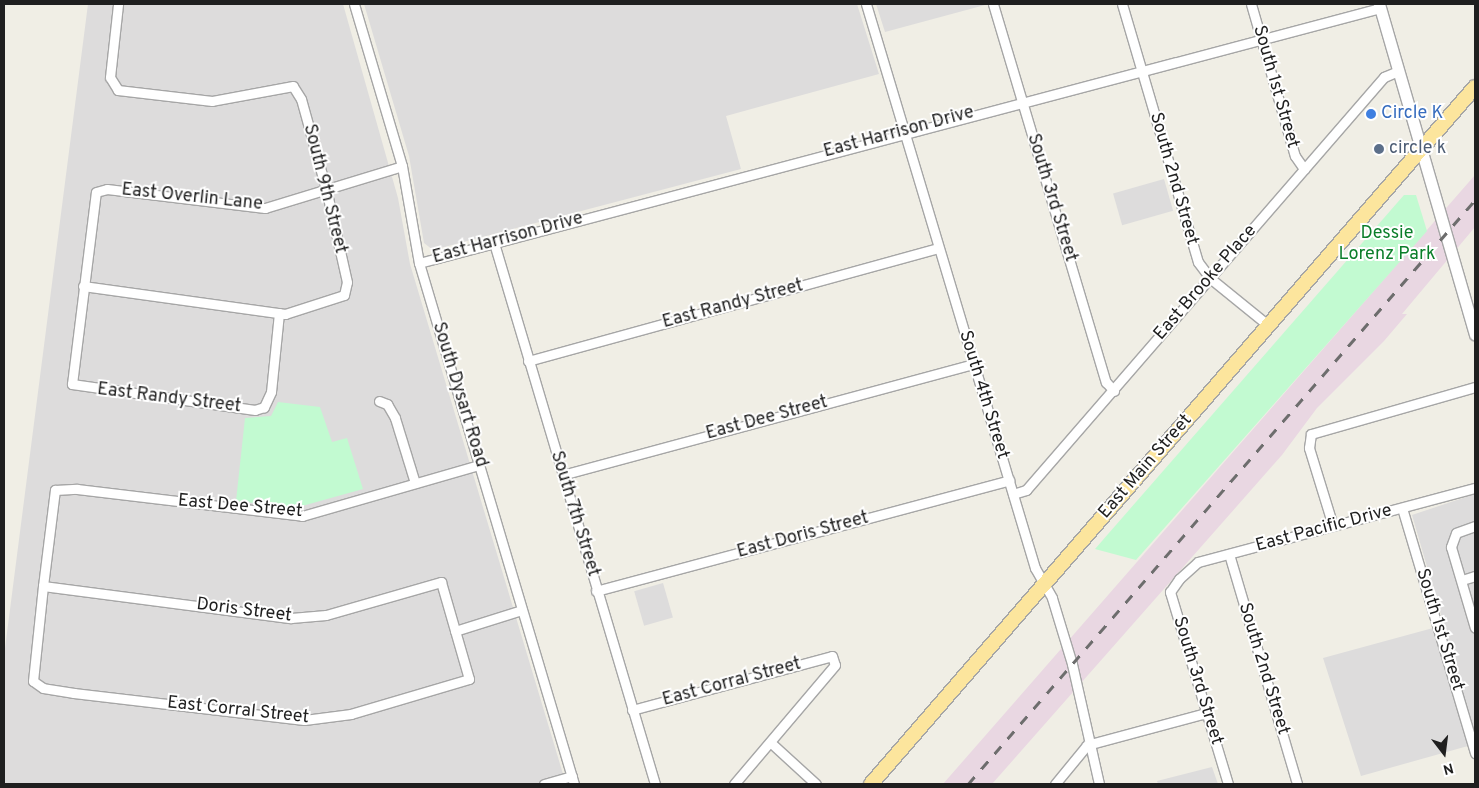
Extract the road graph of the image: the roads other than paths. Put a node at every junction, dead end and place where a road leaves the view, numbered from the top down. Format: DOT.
graph roads {
  1 [pos="118,4"];
  2 [pos="354,4"];
  3 [pos="866,4"];
  4 [pos="993,4"];
  5 [pos="1122,4"];
  6 [pos="1250,4"];
  7 [pos="1379,6"];
  8 [pos="1261,39"];
  9 [pos="1142,71"];
  10 [pos="1398,71"];
  11 [pos="1475,87"];
  12 [pos="1022,100"];
  13 [pos="904,132"];
  14 [pos="1421,150"];
  15 [pos="402,166"];
  16 [pos="1304,169"];
  17 [pos="326,189"];
  18 [pos="494,243"];
  19 [pos="938,248"];
  20 [pos="419,263"];
  21 [pos="1210,278"];
  22 [pos="83,286"];
  23 [pos="279,313"];
  24 [pos="1269,326"];
  25 [pos="1475,334"];
  26 [pos="528,361"];
  27 [pos="973,364"];
  28 [pos="1475,388"];
  29 [pos="1114,391"];
  30 [pos="379,402"];
  31 [pos="479,464"];
  32 [pos="562,475"];
  33 [pos="1009,480"];
  34 [pos="415,483"];
  35 [pos="1475,488"];
  36 [pos="1013,494"];
  37 [pos="1402,508"];
  38 [pos="1333,526"];
  39 [pos="1475,526"];
  40 [pos="1229,554"];
  41 [pos="1475,576"];
  42 [pos="1178,579"];
  43 [pos="1462,580"];
  44 [pos="43,586"];
  45 [pos="1042,586"];
  46 [pos="596,591"];
  47 [pos="522,610"];
  48 [pos="1475,628"];
  49 [pos="455,631"];
  50 [pos="632,710"];
  51 [pos="1206,713"];
  52 [pos="770,742"];
  53 [pos="1087,745"];
  54 [pos="1475,753"];
  55 [pos="573,780"];
  56 [pos="544,784"];
  57 [pos="655,784"];
  58 [pos="734,784"];
  59 [pos="816,784"];
  60 [pos="870,784"];
  61 [pos="1055,784"];
  62 [pos="1099,784"];
  63 [pos="1228,784"];
  64 [pos="1297,784"];
  1 -- 17 [label="street, South 9th Street"];
  2 -- 15 [label="street, South Dysart Road"];
  3 -- 13 [label="street, South 4th Street"];
  4 -- 12 [label="street, South 3rd Street"];
  5 -- 9 [label="street, South 2nd Street"];
  6 -- 8 [label="street, South 1st Street"];
  7 -- 8 [label="street, East Harrison Drive"];
  7 -- 10 [label="street"];
  8 -- 9 [label="street, East Harrison Drive"];
  8 -- 16 [label="street, South 1st Street"];
  9 -- 12 [label="street, East Harrison Drive"];
  9 -- 21 [label="street, South 2nd Street"];
  10 -- 14 [label="street"];
  10 -- 16 [label="street, East Brooke Place"];
  11 -- 14 [label="main road, East Main Street"];
  12 -- 13 [label="street, East Harrison Drive"];
  12 -- 29 [label="street, South 3rd Street"];
  13 -- 18 [label="street, East Harrison Drive"];
  13 -- 19 [label="street, South 4th Street"];
  14 -- 24 [label="main road, East Main Street"];
  14 -- 25 [label="street"];
  15 -- 17 [label="street, East Overlin Lane"];
  15 -- 20 [label="street, South Dysart Road"];
  16 -- 21 [label="street, East Brooke Place"];
  17 -- 22 [label="street, East Overlin Lane"];
  17 -- 23 [label="street, South 9th Street"];
  18 -- 20 [label="street, East Harrison Drive"];
  18 -- 26 [label="street, South 7th Street"];
  19 -- 26 [label="street, East Randy Street"];
  19 -- 27 [label="street, South 4th Street"];
  20 -- 31 [label="street, South Dysart Road"];
  21 -- 24 [label="street, South 2nd Street"];
  21 -- 29 [label="street, East Brooke Place"];
  22 -- 23 [label="street"];
  22 -- 23 [label="street, East Randy Street"];
  24 -- 45 [label="main road, East Main Street"];
  26 -- 32 [label="street, South 7th Street"];
  27 -- 32 [label="street, East Dee Street"];
  27 -- 33 [label="street, South 4th Street"];
  28 -- 38 [label="street"];
  29 -- 36 [label="street, East Brooke Place"];
  30 -- 34 [label="street"];
  31 -- 34 [label="street, East Dee Street"];
  31 -- 47 [label="street, South Dysart Road"];
  32 -- 46 [label="street, South 7th Street"];
  33 -- 36 [label="street, South 4th Street"];
  33 -- 46 [label="street, East Doris Street"];
  34 -- 44 [label="street, East Dee Street"];
  35 -- 37 [label="street, East Pacific Drive"];
  36 -- 45 [label="street, South 4th Street"];
  37 -- 38 [label="street, East Pacific Drive"];
  37 -- 54 [label="street, South 1st Street"];
  38 -- 40 [label="street, East Pacific Drive"];
  39 -- 43 [label="street"];
  40 -- 42 [label="street, East Pacific Drive"];
  40 -- 64 [label="street, South 2nd Street"];
  41 -- 43 [label="street"];
  42 -- 51 [label="street, South 3rd Street"];
  43 -- 48 [label="street"];
  44 -- 49 [label="street, Doris Street"];
  44 -- 49 [label="street, East Corral Street"];
  45 -- 53 [label="street, South 4th Street"];
  45 -- 60 [label="main road, East Main Street"];
  46 -- 50 [label="street, South 7th Street"];
  47 -- 49 [label="street"];
  47 -- 55 [label="street, South Dysart Road"];
  50 -- 52 [label="street, East Corral Street"];
  50 -- 57 [label="street, South 7th Street"];
  51 -- 53 [label="street"];
  51 -- 63 [label="street, South 3rd Street"];
  52 -- 58 [label="street"];
  52 -- 59 [label="street"];
  53 -- 61 [label="street"];
  53 -- 62 [label="street, South 4th Street"];
  55 -- 56 [label="street"];
}
